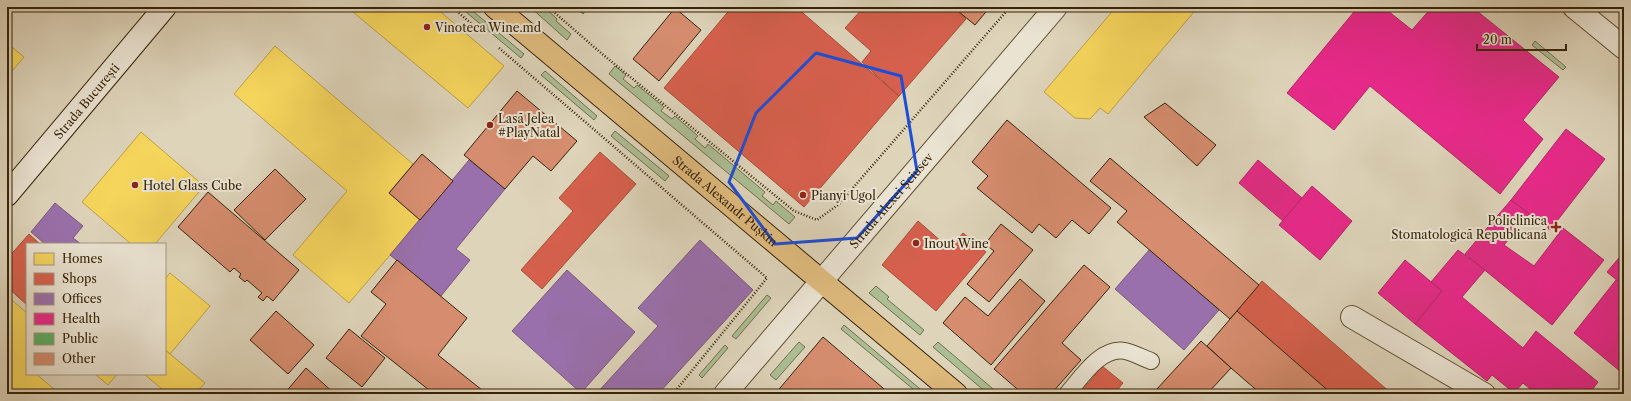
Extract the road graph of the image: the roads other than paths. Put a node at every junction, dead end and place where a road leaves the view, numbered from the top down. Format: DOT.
graph roads {
  1 [pos="165,7"];
  2 [pos="494,7"];
  3 [pos="1056,7"];
  4 [pos="1574,7"];
  5 [pos="1624,48"];
  6 [pos="7,194"];
  7 [pos="822,282"];
  8 [pos="1352,317"];
  9 [pos="1151,361"];
  10 [pos="725,394"];
  11 [pos="956,394"];
  12 [pos="1067,394"];
  13 [pos="1484,394"];
  1 -- 6 [label="street, Strada București"];
  2 -- 7 [label="main road, Strada Alexandr Pușkin"];
  3 -- 7 [label="street, Strada Alexei Șciusev"];
  4 -- 5 [label="street"];
  7 -- 10 [label="street, Strada Alexei Șciusev"];
  7 -- 11 [label="main road, Strada Alexandr Pușkin"];
  8 -- 13 [label="street"];
  9 -- 12 [label="lane"];
}
